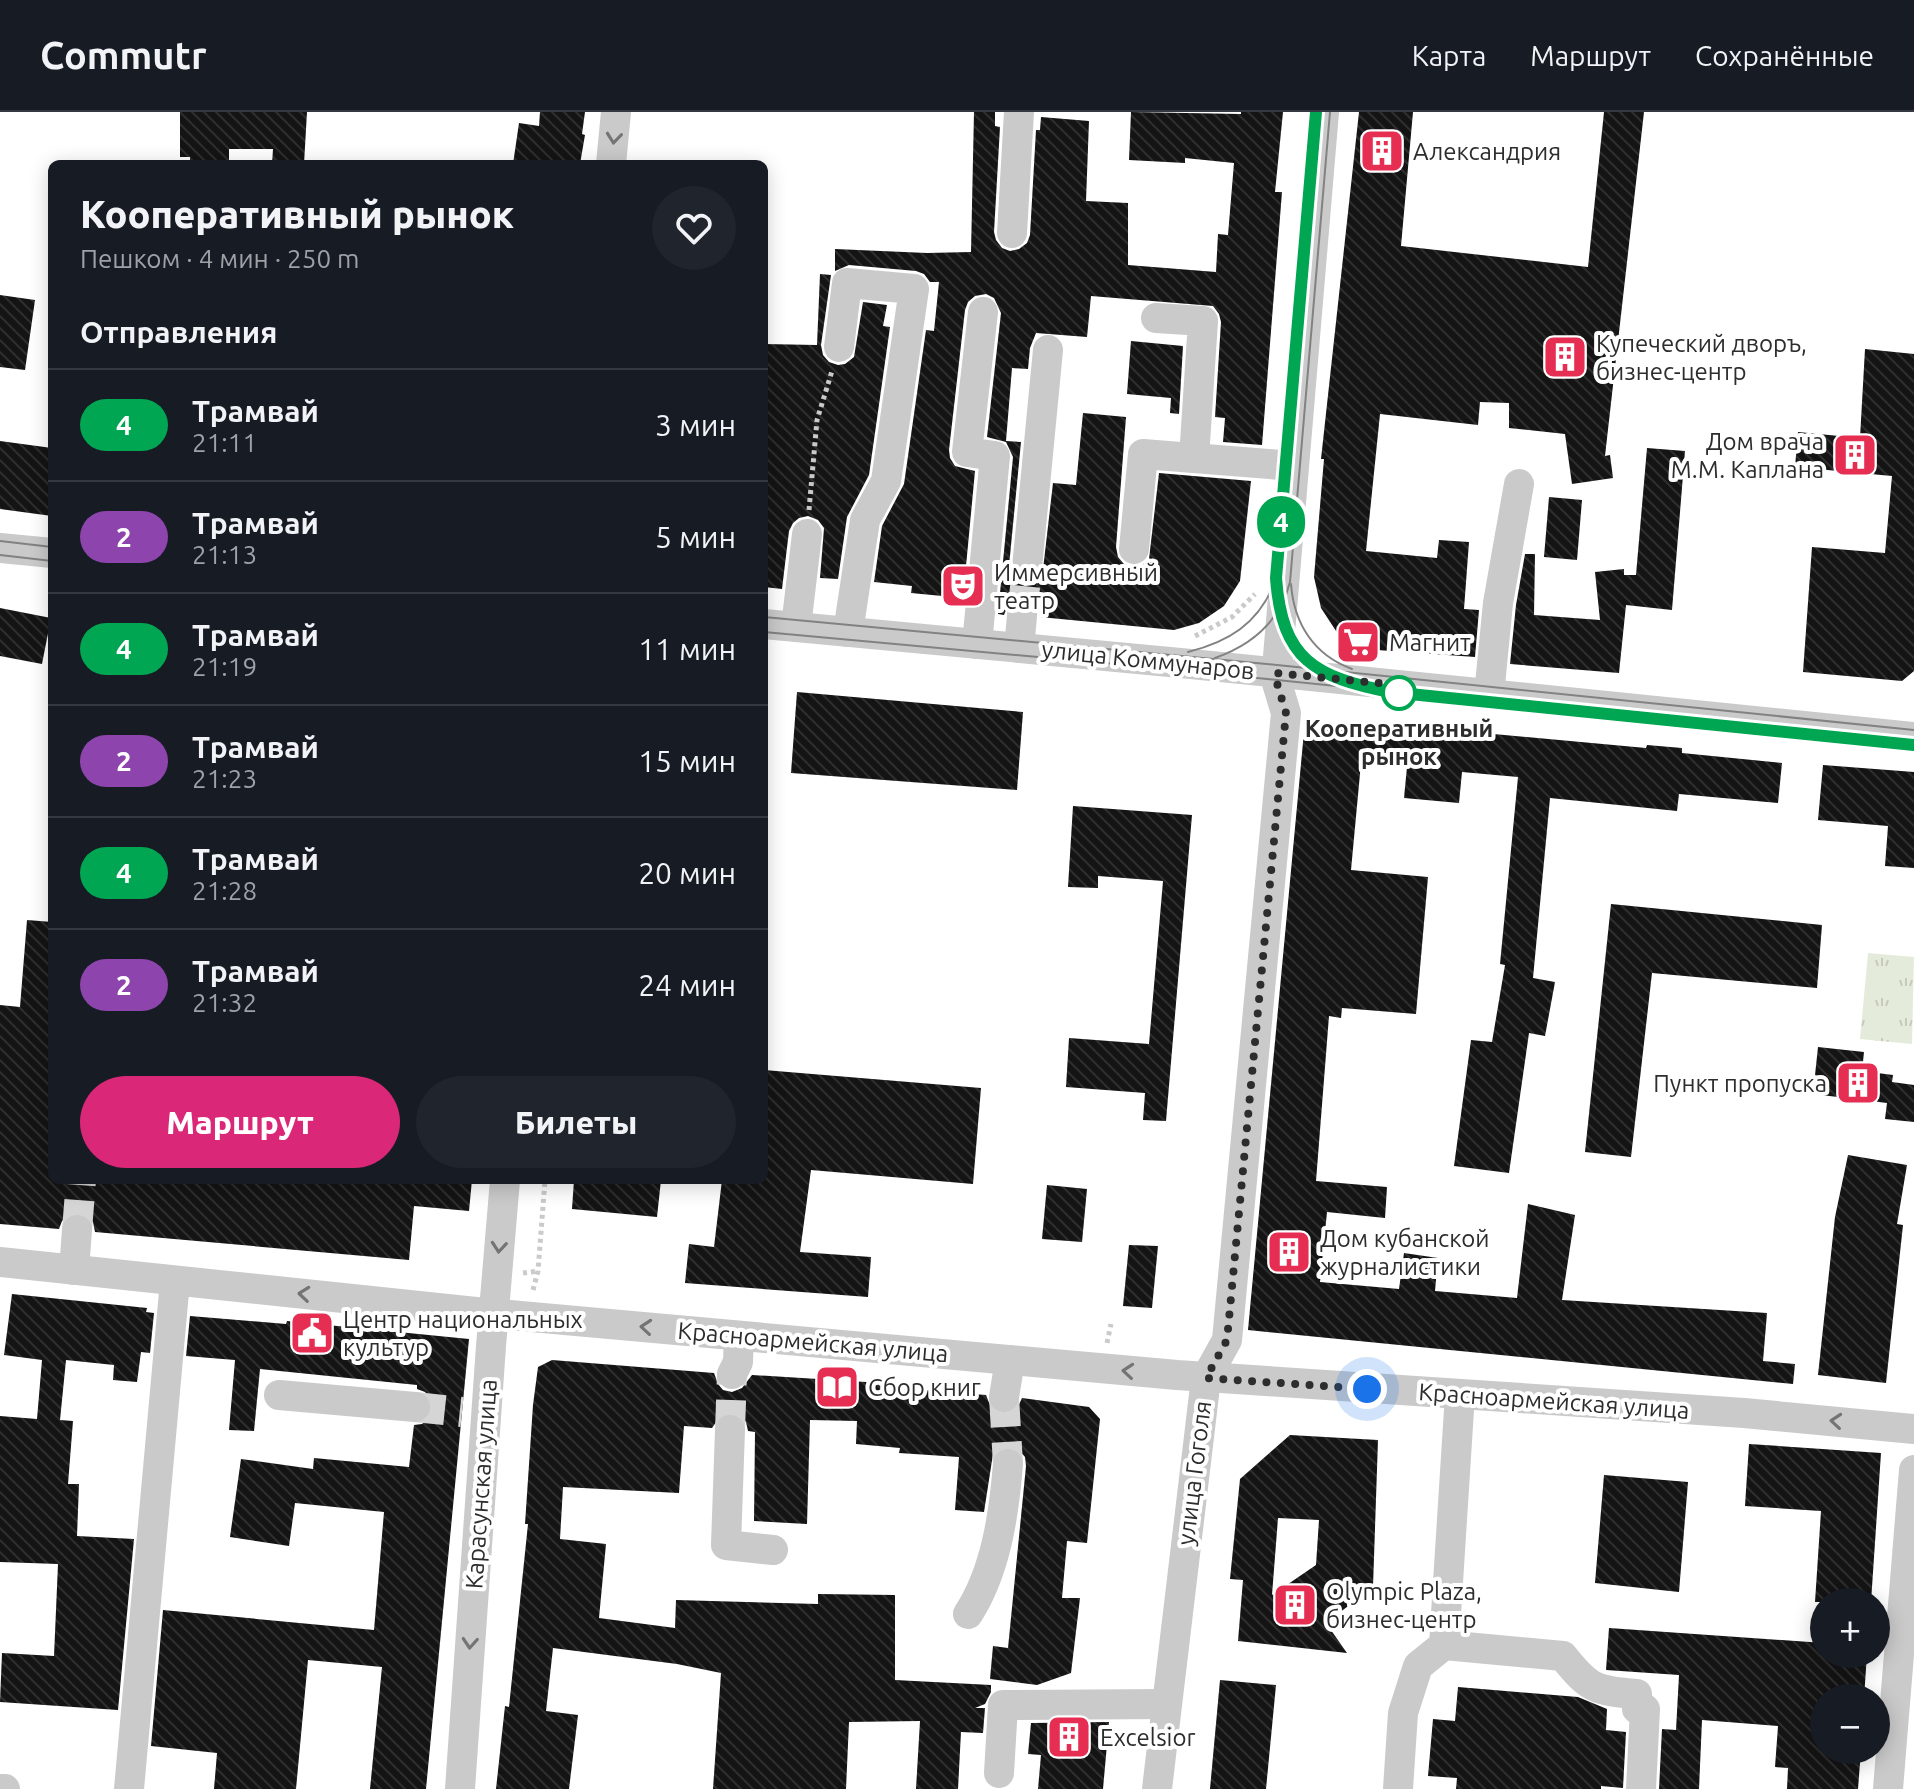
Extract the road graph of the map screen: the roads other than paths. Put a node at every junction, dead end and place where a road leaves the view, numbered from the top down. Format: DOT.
graph roads {
  1 [pos="616,112"];
  2 [pos="1019,112"];
  3 [pos="1324,112"];
  4 [pos="611,160"];
  5 [pos="1012,233"];
  6 [pos="983,312"];
  7 [pos="1156,318"];
  8 [pos="839,347"];
  9 [pos="1048,350"];
  10 [pos="1194,458"];
  11 [pos="1293,466"];
  12 [pos="1519,484"];
  13 [pos="807,534"];
  14 [pos="0,548"];
  15 [pos="1134,549"];
  16 [pos="48,553"];
  17 [pos="1027,568"];
  18 [pos="1022,616"];
  19 [pos="768,624"];
  20 [pos="796,627"];
  21 [pos="848,632"];
  22 [pos="977,644"];
  23 [pos="1019,648"];
  24 [pos="1276,673"];
  25 [pos="1489,695"];
  26 [pos="1914,737"];
  27 [pos="505,1184"];
  28 [pos="77,1230"];
  29 [pos="0,1262"];
  30 [pos="74,1270"];
  31 [pos="175,1281"];
  32 [pos="493,1314"];
  33 [pos="739,1336"];
  34 [pos="1010,1360"];
  35 [pos="732,1374"];
  36 [pos="1206,1378"];
  37 [pos="1460,1394"];
  38 [pos="279,1395"];
  39 [pos="1004,1397"];
  40 [pos="415,1407"];
  41 [pos="1914,1429"];
  42 [pos="730,1430"];
  43 [pos="1008,1464"];
  44 [pos="1914,1470"];
  45 [pos="773,1550"];
  46 [pos="968,1614"];
  47 [pos="1444,1645"];
  48 [pos="1166,1704"];
  49 [pos="999,1773"];
  50 [pos="129,1789"];
  51 [pos="460,1789"];
  52 [pos="1157,1789"];
  53 [pos="1398,1789"];
  54 [pos="1641,1789"];
  55 [pos="1888,1789"];
  1 -- 4 [label="street, one-way"];
  2 -- 5 [label="street"];
  3 -- 11 [label="street, улица Гоголя"];
  6 -- 22 [label="street"];
  7 -- 10 [label="street"];
  8 -- 21 [label="street"];
  9 -- 17 [label="street"];
  10 -- 11 [label="street"];
  10 -- 15 [label="street"];
  11 -- 24 [label="street, улица Гоголя"];
  12 -- 25 [label="street"];
  13 -- 20 [label="street"];
  14 -- 16 [label="street"];
  18 -- 23 [label="street"];
  19 -- 20 [label="street, улица Коммунаров"];
  20 -- 21 [label="street, улица Коммунаров"];
  21 -- 22 [label="street, улица Коммунаров"];
  22 -- 23 [label="street, улица Коммунаров"];
  23 -- 24 [label="street, улица Коммунаров"];
  24 -- 25 [label="street, улица Коммунаров"];
  24 -- 36 [label="street, улица Гоголя"];
  25 -- 26 [label="street, улица Коммунаров"];
  27 -- 32 [label="street, Карасунская улица, one-way"];
  28 -- 30 [label="street"];
  29 -- 30 [label="street, Красноармейская улица"];
  30 -- 31 [label="street, Красноармейская улица"];
  32 -- 31 [label="street, Красноармейская улица, one-way"];
  31 -- 50 [label="street"];
  33 -- 32 [label="street, Красноармейская улица, one-way"];
  32 -- 51 [label="street, Карасунская улица, one-way"];
  33 -- 34 [label="street, Красноармейская улица"];
  33 -- 35 [label="street"];
  36 -- 34 [label="street, Красноармейская улица, one-way"];
  34 -- 39 [label="street"];
  36 -- 37 [label="street, Красноармейская улица"];
  36 -- 48 [label="street, улица Гоголя"];
  41 -- 37 [label="street, Красноармейская улица, one-way"];
  37 -- 47 [label="street"];
  38 -- 40 [label="street"];
  42 -- 45 [label="street"];
  43 -- 46 [label="street"];
  44 -- 55 [label="street"];
  47 -- 53 [label="street"];
  47 -- 54 [label="street"];
  48 -- 49 [label="street"];
  48 -- 52 [label="street, улица Гоголя"];
}
